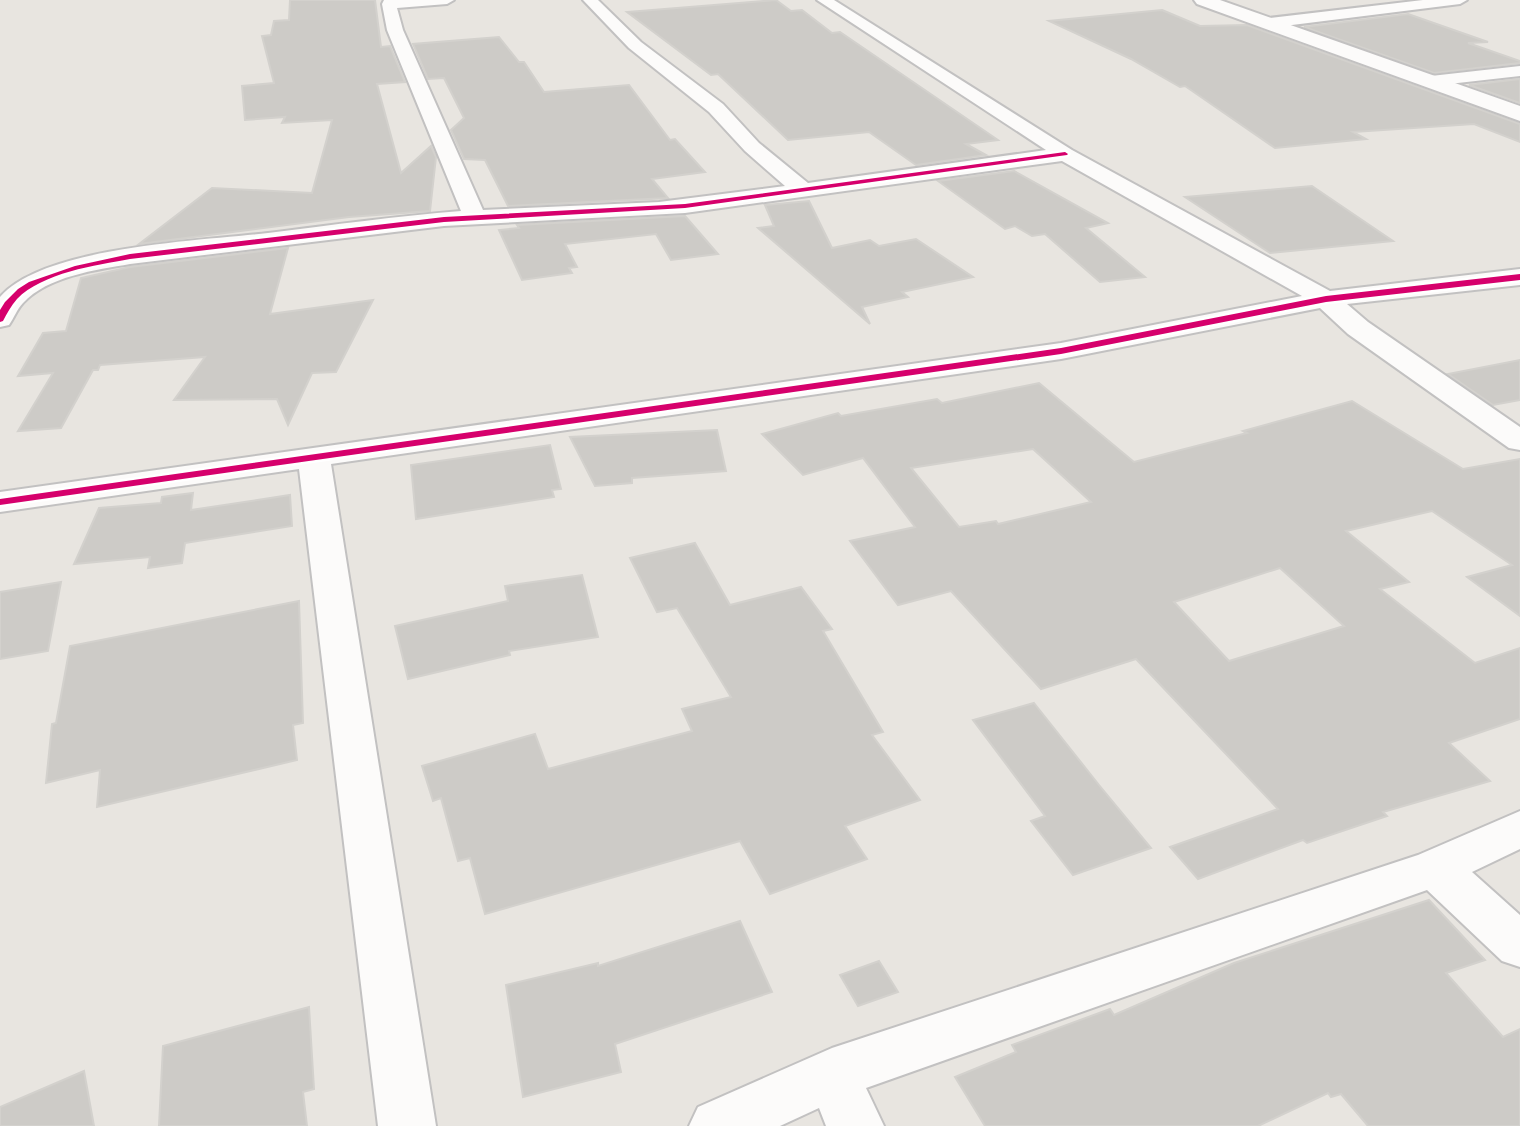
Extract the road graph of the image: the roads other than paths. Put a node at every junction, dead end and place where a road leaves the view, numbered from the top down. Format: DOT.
graph roads {
  1 [pos="447,0"];
  2 [pos="590,0"];
  3 [pos="824,0"];
  4 [pos="1203,0"];
  5 [pos="1460,0"];
  6 [pos="390,2"];
  7 [pos="1269,23"];
  8 [pos="1520,71"];
  9 [pos="1431,81"];
  10 [pos="1520,114"];
  11 [pos="1065,154"];
  12 [pos="802,189"];
  13 [pos="475,217"];
  14 [pos="1520,277"];
  15 [pos="1326,299"];
  16 [pos="0,319"];
  17 [pos="1520,441"];
  18 [pos="314,458"];
  19 [pos="0,502"];
  20 [pos="1520,829"];
  21 [pos="1435,868"];
  22 [pos="1520,946"];
  23 [pos="832,1074"];
  24 [pos="407,1126"];
  25 [pos="718,1126"];
  26 [pos="855,1126"];
  1 -- 6 [label="street"];
  2 -- 12 [label="street"];
  3 -- 11 [label="street"];
  4 -- 7 [label="street"];
  5 -- 7 [label="street"];
  6 -- 13 [label="street"];
  7 -- 9 [label="street"];
  8 -- 9 [label="street"];
  9 -- 10 [label="street"];
  11 -- 12 [label="street"];
  11 -- 15 [label="street"];
  12 -- 13 [label="street"];
  13 -- 16 [label="street"];
  14 -- 15 [label="street"];
  15 -- 17 [label="street"];
  15 -- 18 [label="street"];
  18 -- 19 [label="street"];
  18 -- 24 [label="street"];
  20 -- 21 [label="street"];
  21 -- 22 [label="street"];
  21 -- 23 [label="street"];
  23 -- 25 [label="street"];
  23 -- 26 [label="street"];
}
